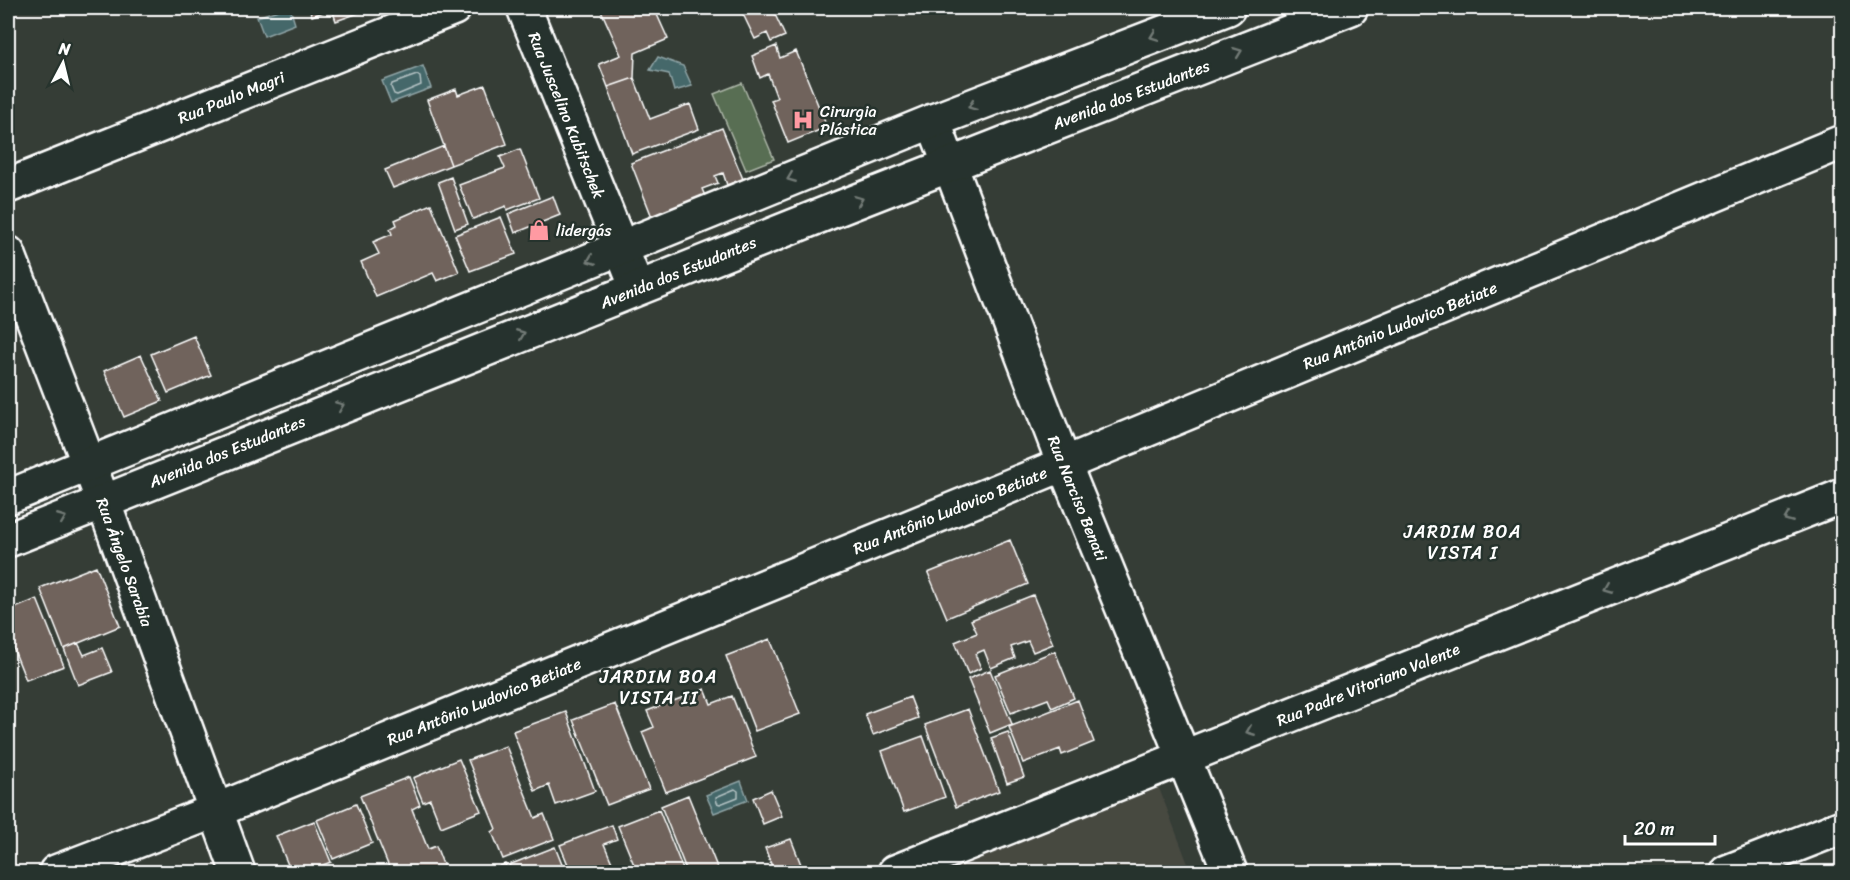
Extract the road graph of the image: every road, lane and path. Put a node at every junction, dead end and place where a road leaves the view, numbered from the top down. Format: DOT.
graph roads {
  1 [pos="454,8"];
  2 [pos="524,8"];
  3 [pos="1228,8"];
  4 [pos="1351,8"];
  5 [pos="933,121"];
  6 [pos="1842,142"];
  7 [pos="949,164"];
  8 [pos="8,186"];
  9 [pos="620,248"];
  10 [pos="8,254"];
  11 [pos="637,288"];
  12 [pos="89,464"];
  13 [pos="1064,464"];
  14 [pos="1842,496"];
  15 [pos="8,497"];
  16 [pos="103,501"];
  17 [pos="8,540"];
  18 [pos="1183,757"];
  19 [pos="215,811"];
  20 [pos="1842,827"];
  21 [pos="56,873"];
  22 [pos="238,873"];
  23 [pos="895,873"];
  24 [pos="1230,873"];
  25 [pos="1727,873"];
  1 -- 8 [label="street, Rua Paulo Magri"];
  2 -- 9 [label="street, Rua Juscelino Kubitschek"];
  3 -- 5 [label="street, one-way"];
  7 -- 4 [label="street, Avenida dos Estudantes, one-way"];
  5 -- 7 [label="street, Rua Narciso Benati"];
  5 -- 9 [label="street, one-way"];
  6 -- 13 [label="street, Rua Antônio Ludovico Betiate"];
  11 -- 7 [label="street, Avenida dos Estudantes, one-way"];
  7 -- 13 [label="street, Rua Narciso Benati"];
  9 -- 11 [label="street, Rua Juscelino Kubitschek"];
  9 -- 12 [label="street, one-way"];
  10 -- 12 [label="street, Rua Ângelo Sarabia"];
  16 -- 11 [label="street, Avenida dos Estudantes, one-way"];
  12 -- 15 [label="street"];
  12 -- 16 [label="street, Rua Ângelo Sarabia"];
  13 -- 18 [label="street, Rua Narciso Benati"];
  13 -- 19 [label="street, Rua Antônio Ludovico Betiate"];
  14 -- 18 [label="street, Rua Padre Vitoriano Valente, one-way"];
  17 -- 16 [label="street, Avenida dos Estudantes, one-way"];
  16 -- 19 [label="street, Rua Ângelo Sarabia"];
  18 -- 23 [label="street, Rua Padre Vitoriano Valente"];
  18 -- 24 [label="street, Rua Narciso Benati"];
  19 -- 21 [label="street, Rua Antônio Ludovico Betiate"];
  19 -- 22 [label="street, Rua Ângelo Sarabia"];
  20 -- 25 [label="street"];
}
